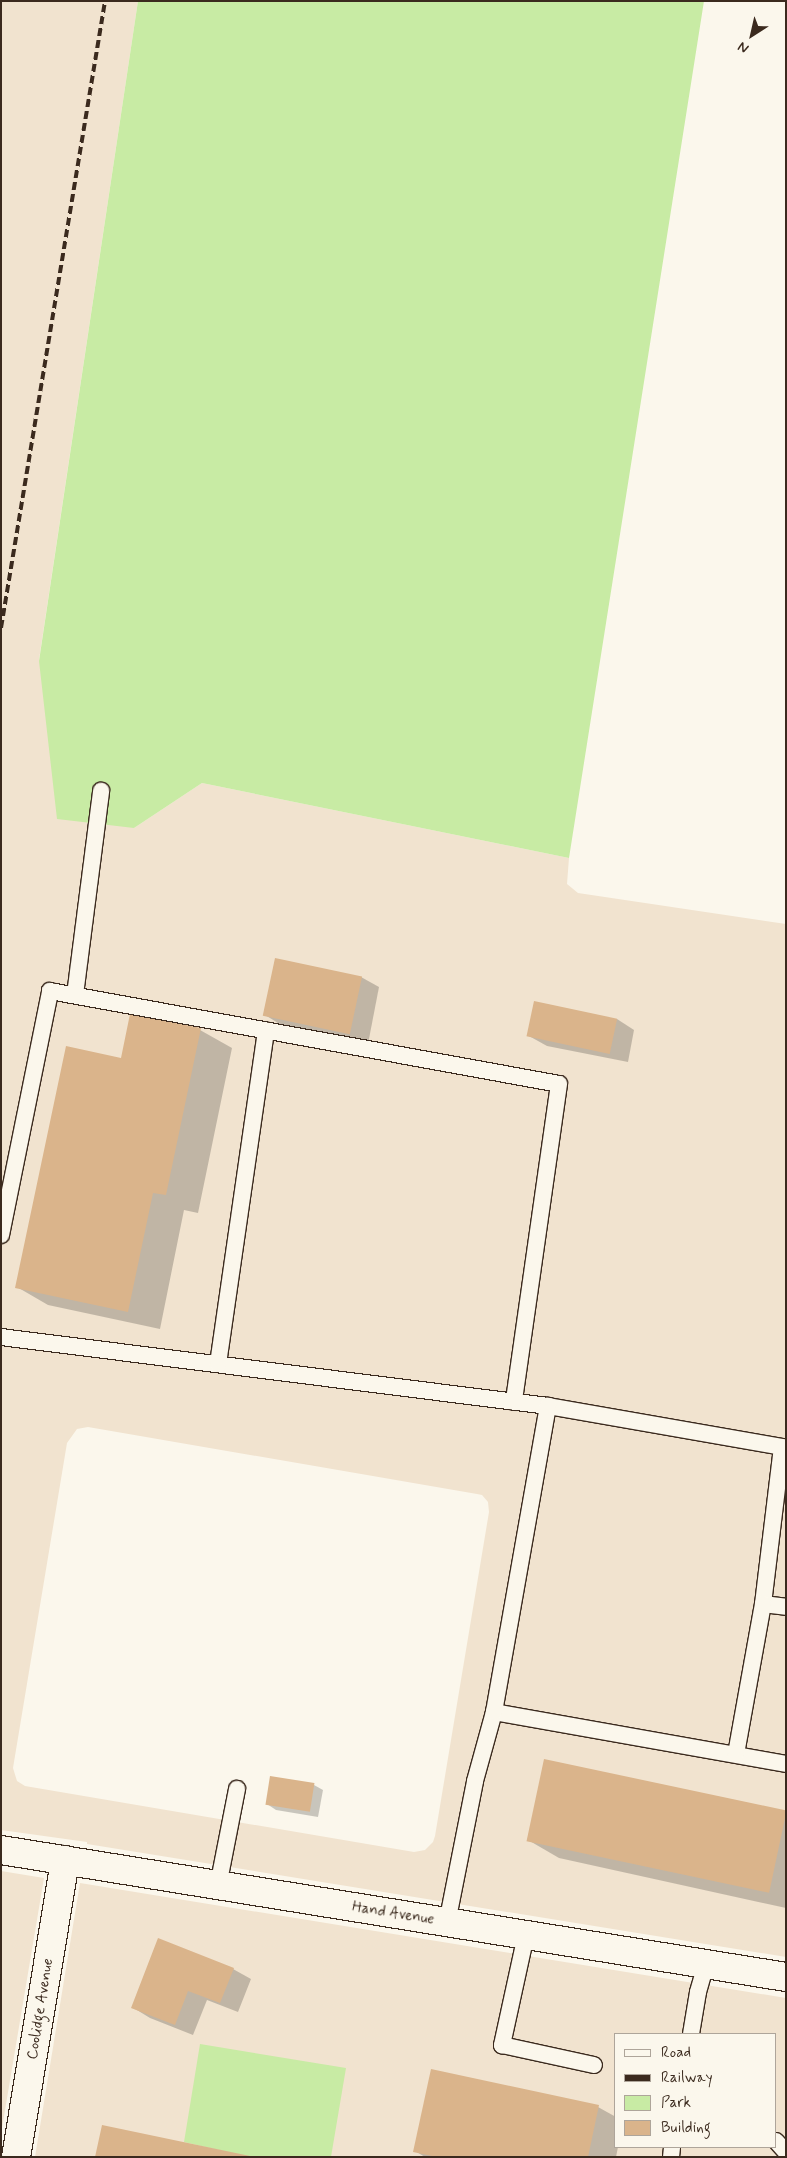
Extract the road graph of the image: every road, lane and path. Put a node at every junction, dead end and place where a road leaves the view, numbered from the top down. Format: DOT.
graph roads {
  1 [pos="101,791"];
  2 [pos="75,995"];
  3 [pos="266,1030"];
  4 [pos="1,1235"];
  5 [pos="1,1337"];
  6 [pos="218,1364"];
  7 [pos="514,1402"];
  8 [pos="548,1406"];
  9 [pos="763,1604"];
  10 [pos="786,1608"];
  11 [pos="494,1712"];
  12 [pos="736,1754"];
  13 [pos="786,1764"];
  14 [pos="237,1789"];
  15 [pos="1,1850"];
  16 [pos="65,1860"];
  17 [pos="218,1886"];
  18 [pos="447,1923"];
  19 [pos="526,1935"];
  20 [pos="706,1964"];
  21 [pos="786,1977"];
  22 [pos="691,2033"];
  23 [pos="594,2066"];
  24 [pos="777,2142"];
  25 [pos="786,2152"];
  26 [pos="16,2157"];
  1 -- 2 [label="lane"];
  2 -- 3 [label="lane"];
  2 -- 4 [label="lane"];
  3 -- 6 [label="lane"];
  3 -- 7 [label="lane"];
  5 -- 6 [label="lane"];
  6 -- 7 [label="lane"];
  7 -- 8 [label="lane"];
  8 -- 9 [label="lane"];
  8 -- 11 [label="lane"];
  9 -- 10 [label="lane"];
  9 -- 12 [label="lane"];
  11 -- 12 [label="lane"];
  11 -- 18 [label="lane"];
  12 -- 13 [label="lane"];
  14 -- 17 [label="lane"];
  15 -- 16 [label="street, Hand Avenue"];
  16 -- 17 [label="street, Hand Avenue"];
  16 -- 26 [label="street, Coolidge Avenue"];
  17 -- 18 [label="street, Hand Avenue"];
  18 -- 19 [label="street, Hand Avenue"];
  19 -- 20 [label="street, Hand Avenue"];
  19 -- 23 [label="lane"];
  20 -- 21 [label="street, Hand Avenue"];
  20 -- 22 [label="lane"];
  24 -- 25 [label="lane"];
}
